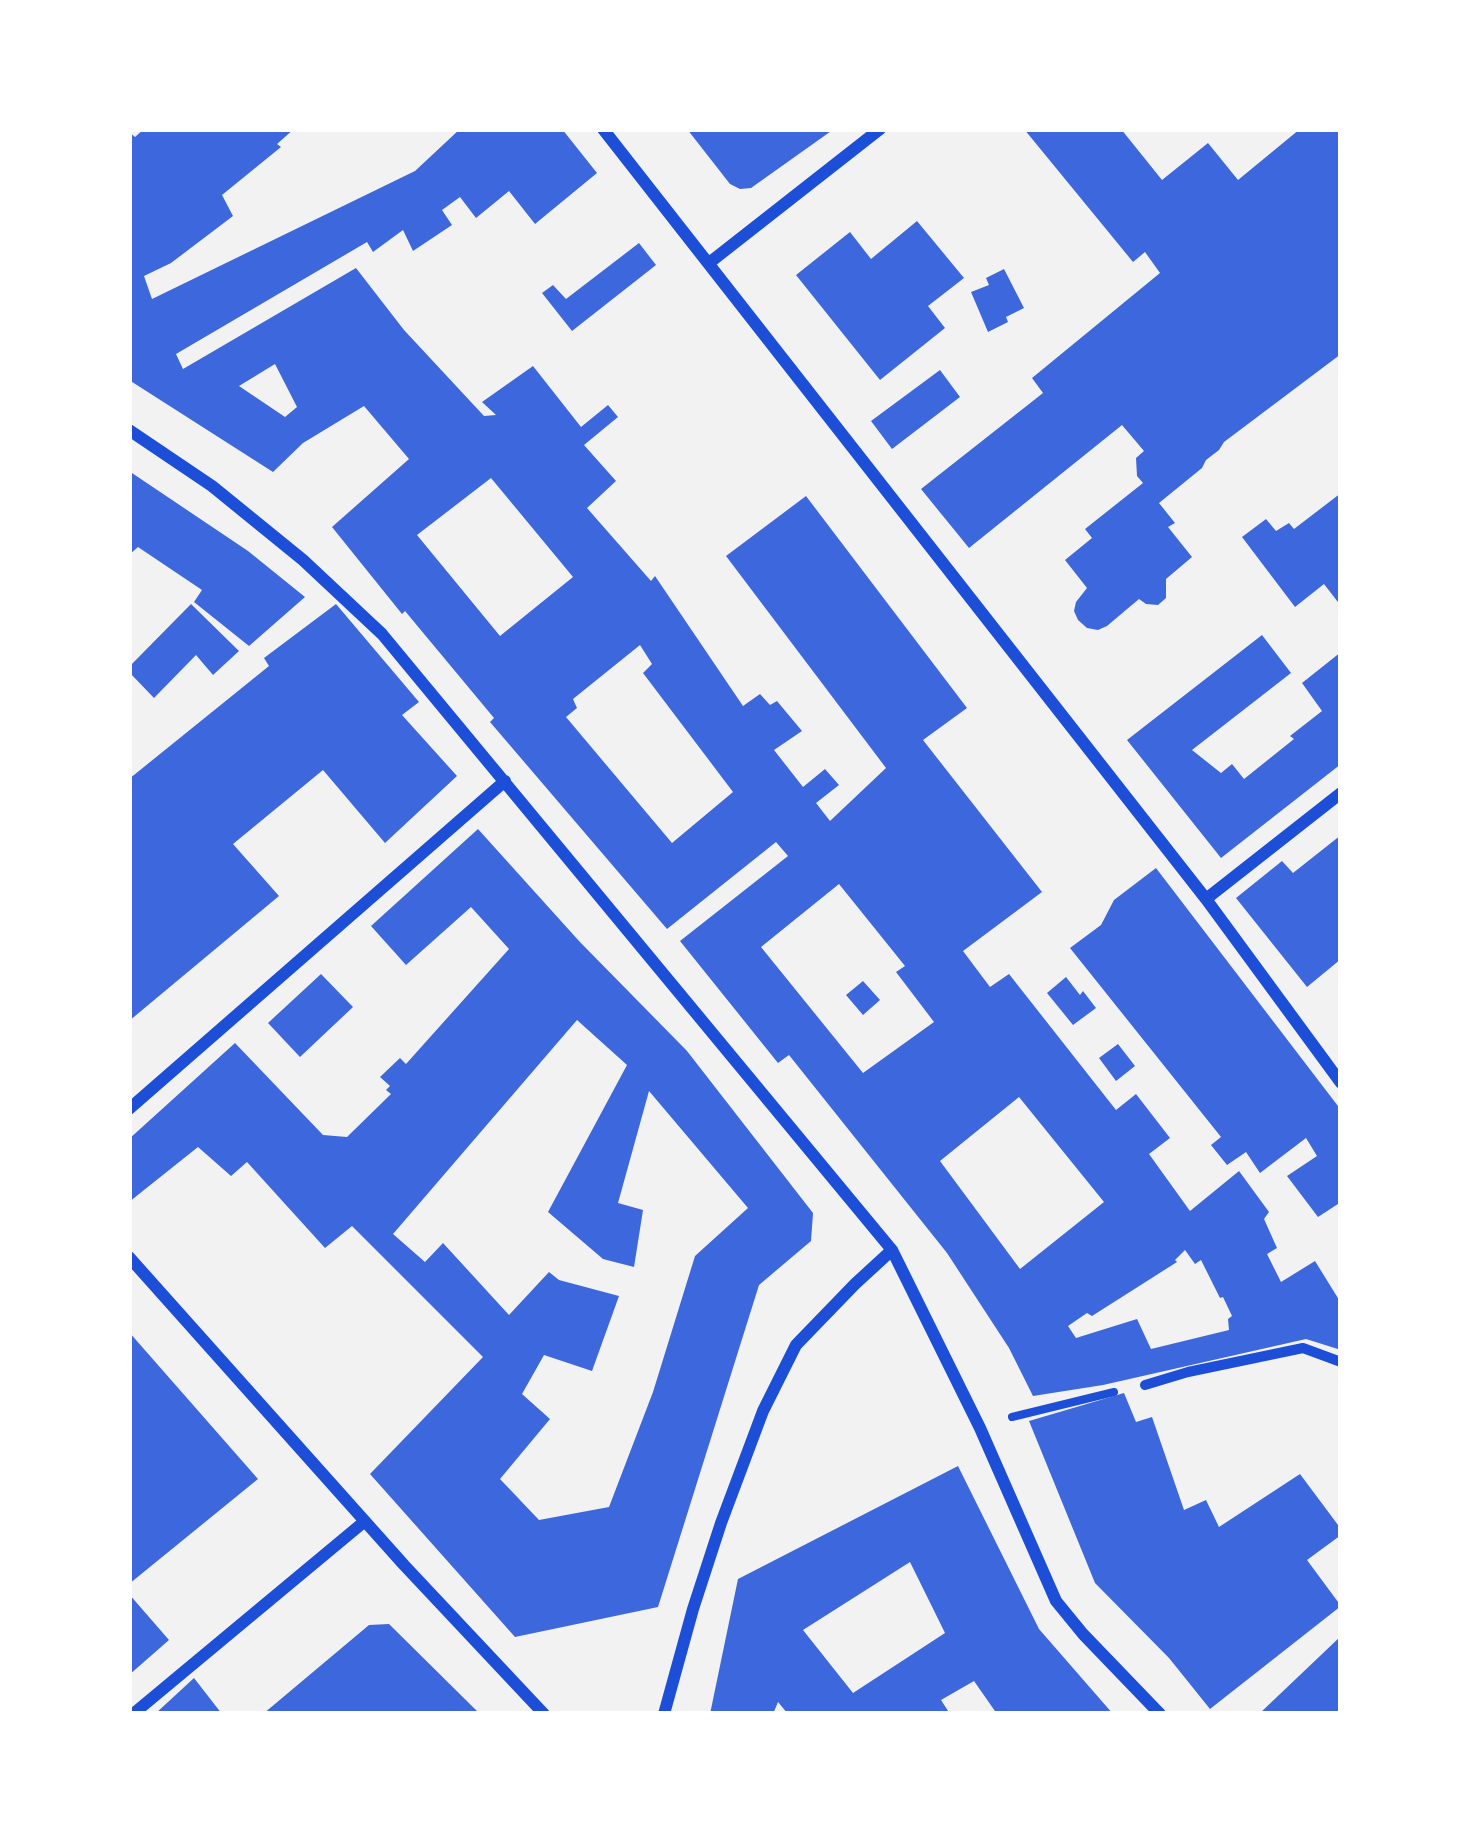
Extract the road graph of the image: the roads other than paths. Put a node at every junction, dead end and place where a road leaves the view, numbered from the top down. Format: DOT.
graph roads {
  1 [pos="603,129"];
  2 [pos="880,129"];
  3 [pos="709,262"];
  4 [pos="129,430"];
  5 [pos="505,781"];
  6 [pos="1341,793"];
  7 [pos="1206,899"];
  8 [pos="1341,1083"];
  9 [pos="129,1109"];
  10 [pos="892,1250"];
  11 [pos="129,1257"];
  12 [pos="1341,1362"];
  13 [pos="1145,1385"];
  14 [pos="365,1522"];
  15 [pos="133,1714"];
  16 [pos="544,1714"];
  17 [pos="664,1714"];
  18 [pos="1160,1714"];
  1 -- 3 [label="street"];
  2 -- 3 [label="street"];
  3 -- 7 [label="street"];
  4 -- 5 [label="street"];
  5 -- 9 [label="street"];
  5 -- 10 [label="street"];
  6 -- 7 [label="street"];
  7 -- 8 [label="street"];
  10 -- 17 [label="street"];
  10 -- 18 [label="street"];
  11 -- 14 [label="street"];
  12 -- 13 [label="street"];
  14 -- 15 [label="street"];
  14 -- 16 [label="street"];
}
